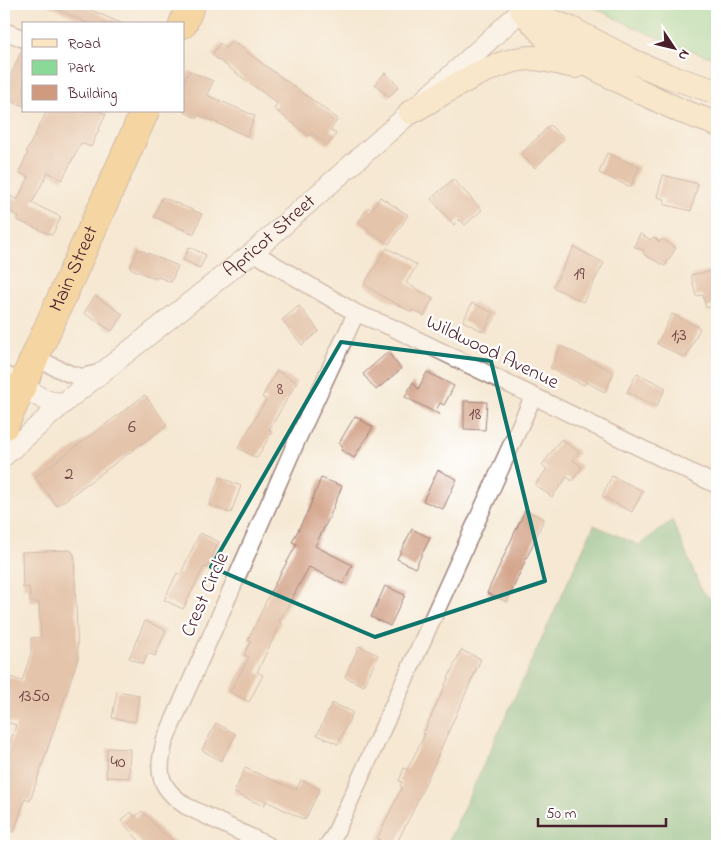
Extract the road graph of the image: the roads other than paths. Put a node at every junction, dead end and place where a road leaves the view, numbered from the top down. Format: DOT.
graph roads {
  1 [pos="191,4"];
  2 [pos="519,6"];
  3 [pos="184,22"];
  4 [pos="4,31"];
  5 [pos="22,38"];
  6 [pos="597,70"];
  7 [pos="717,92"];
  8 [pos="145,112"];
  9 [pos="412,112"];
  10 [pos="717,124"];
  11 [pos="253,252"];
  12 [pos="356,313"];
  13 [pos="35,358"];
  14 [pos="105,371"];
  15 [pos="13,380"];
  16 [pos="533,397"];
  17 [pos="65,402"];
  18 [pos="4,426"];
  19 [pos="4,456"];
  20 [pos="716,480"];
  21 [pos="269,846"];
  22 [pos="327,846"];
  1 -- 3 [label="highway"];
  2 -- 6 [label="main road"];
  2 -- 7 [label="main road"];
  2 -- 9 [label="street, Apricot Street"];
  4 -- 5 [label="street"];
  6 -- 9 [label="main road"];
  6 -- 10 [label="main road"];
  8 -- 13 [label="highway, Main Street"];
  9 -- 11 [label="street, Apricot Street"];
  11 -- 12 [label="street, Wildwood Avenue"];
  11 -- 14 [label="street, Apricot Street"];
  12 -- 16 [label="street, Wildwood Avenue"];
  12 -- 21 [label="street, Crest Circle"];
  13 -- 14 [label="street"];
  13 -- 15 [label="highway, Main Street"];
  14 -- 17 [label="street, Apricot Street"];
  15 -- 17 [label="street"];
  15 -- 18 [label="highway, Main Street"];
  16 -- 20 [label="street, Wildwood Avenue"];
  16 -- 22 [label="street"];
  17 -- 19 [label="street, Apricot Street"];
}
